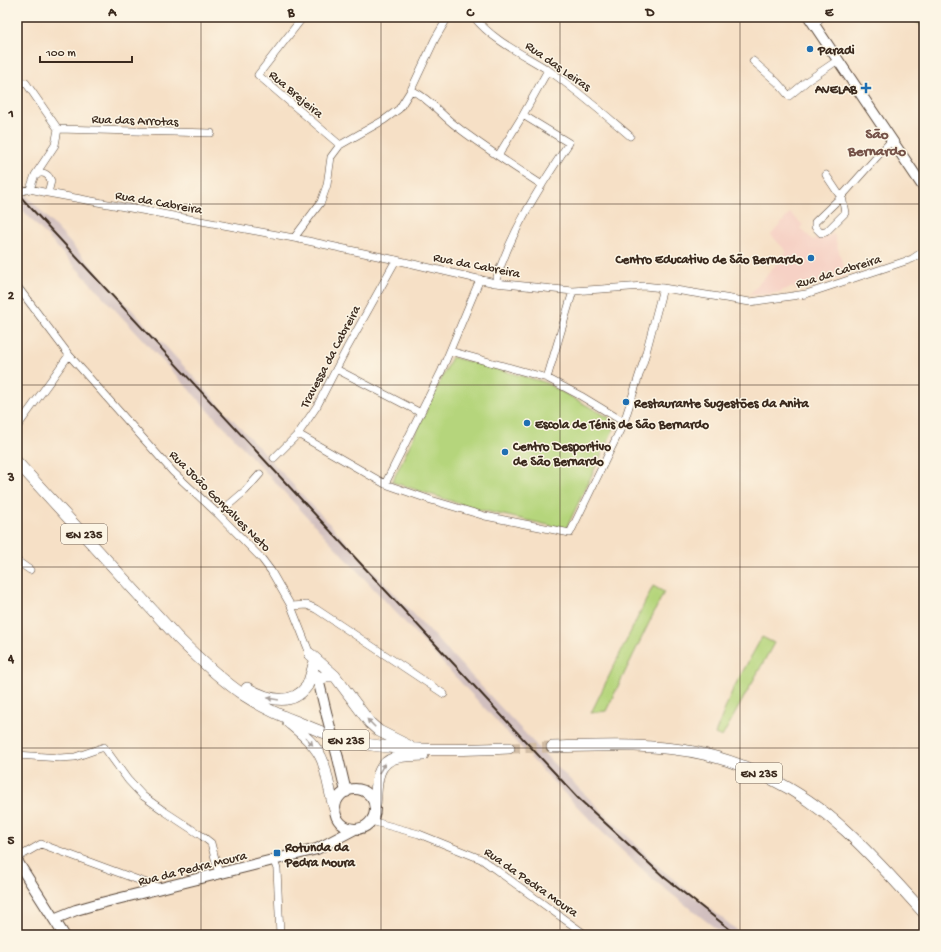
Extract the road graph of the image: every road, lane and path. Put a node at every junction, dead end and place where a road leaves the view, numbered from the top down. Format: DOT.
graph roads {
  1 [pos="303,17"];
  2 [pos="448,17"];
  3 [pos="474,17"];
  4 [pos="822,17"];
  5 [pos="811,19"];
  6 [pos="838,60"];
  7 [pos="753,61"];
  8 [pos="548,70"];
  9 [pos="17,82"];
  10 [pos="411,90"];
  11 [pos="523,115"];
  12 [pos="58,129"];
  13 [pos="211,133"];
  14 [pos="630,136"];
  15 [pos="891,141"];
  16 [pos="340,145"];
  17 [pos="498,156"];
  18 [pos="46,159"];
  19 [pos="46,174"];
  20 [pos="35,175"];
  21 [pos="826,175"];
  22 [pos="542,184"];
  23 [pos="924,188"];
  24 [pos="48,193"];
  25 [pos="842,196"];
  26 [pos="294,238"];
  27 [pos="924,251"];
  28 [pos="396,260"];
  29 [pos="480,279"];
  30 [pos="495,283"];
  31 [pos="17,286"];
  32 [pos="663,288"];
  33 [pos="573,291"];
  34 [pos="450,351"];
  35 [pos="69,355"];
  36 [pos="336,369"];
  37 [pos="547,378"];
  38 [pos="421,413"];
  39 [pos="624,422"];
  40 [pos="17,427"];
  41 [pos="298,434"];
  42 [pos="274,458"];
  43 [pos="17,462"];
  44 [pos="260,474"];
  45 [pos="385,484"];
  46 [pos="218,514"];
  47 [pos="17,561"];
  48 [pos="30,570"];
  49 [pos="290,606"];
  50 [pos="312,659"];
  51 [pos="206,665"];
  52 [pos="335,676"];
  53 [pos="319,684"];
  54 [pos="307,685"];
  55 [pos="444,694"];
  56 [pos="280,715"];
  57 [pos="552,747"];
  58 [pos="509,748"];
  59 [pos="416,749"];
  60 [pos="458,750"];
  61 [pos="17,755"];
  62 [pos="346,792"];
  63 [pos="375,806"];
  64 [pos="335,810"];
  65 [pos="371,821"];
  66 [pos="340,822"];
  67 [pos="355,829"];
  68 [pos="336,840"];
  69 [pos="17,858"];
  70 [pos="274,860"];
  71 [pos="17,862"];
  72 [pos="218,874"];
  73 [pos="160,888"];
  74 [pos="924,913"];
  75 [pos="54,919"];
  76 [pos="64,935"];
  77 [pos="280,935"];
  78 [pos="586,935"];
  1 -- 16 [label="street, Rua Brejeira"];
  2 -- 10 [label="street"];
  3 -- 8 [label="street, Rua das Leiras"];
  4 -- 5 [label="street"];
  5 -- 6 [label="street"];
  6 -- 7 [label="street"];
  6 -- 15 [label="street"];
  8 -- 11 [label="street"];
  8 -- 14 [label="street, Rua das Leiras"];
  9 -- 12 [label="street"];
  10 -- 16 [label="street"];
  10 -- 17 [label="street"];
  11 -- 17 [label="street"];
  11 -- 22 [label="street"];
  12 -- 13 [label="street, Rua das Arrotas"];
  12 -- 18 [label="street"];
  15 -- 23 [label="street"];
  15 -- 25 [label="street"];
  16 -- 26 [label="street"];
  17 -- 22 [label="street"];
  18 -- 19 [label="street"];
  18 -- 20 [label="street"];
  19 -- 20 [label="street"];
  19 -- 24 [label="street"];
  20 -- 24 [label="street, Rua da Cabreira"];
  21 -- 25 [label="street"];
  22 -- 30 [label="street"];
  24 -- 26 [label="street, Rua da Cabreira"];
  25 -- 25 [label="street"];
  26 -- 28 [label="street, Rua da Cabreira"];
  27 -- 32 [label="street, Rua da Cabreira"];
  28 -- 29 [label="street, Rua da Cabreira"];
  28 -- 36 [label="street, Travessa da Cabreira"];
  29 -- 30 [label="street, Rua da Cabreira"];
  29 -- 34 [label="street"];
  30 -- 33 [label="street, Rua da Cabreira"];
  31 -- 35 [label="street, Rua João Gonçalves Neto"];
  32 -- 33 [label="street, Rua da Cabreira"];
  32 -- 39 [label="street"];
  33 -- 37 [label="street"];
  34 -- 37 [label="street"];
  34 -- 38 [label="street"];
  35 -- 40 [label="street"];
  35 -- 46 [label="street, Rua João Gonçalves Neto"];
  36 -- 38 [label="street"];
  36 -- 41 [label="street, Travessa da Cabreira"];
  37 -- 39 [label="street"];
  38 -- 45 [label="street"];
  39 -- 45 [label="street"];
  41 -- 42 [label="street, Travessa da Cabreira"];
  41 -- 45 [label="street"];
  43 -- 51 [label="main road, EN 235"];
  44 -- 46 [label="street"];
  46 -- 49 [label="street, Rua João Gonçalves Neto"];
  47 -- 48 [label="street"];
  49 -- 50 [label="street, Rua João Gonçalves Neto"];
  49 -- 55 [label="street"];
  50 -- 52 [label="main road"];
  50 -- 53 [label="street, Rua João Gonçalves Neto"];
  50 -- 54 [label="main road"];
  54 -- 51 [label="main road, one-way"];
  51 -- 56 [label="main road, EN 235"];
  52 -- 53 [label="main road"];
  59 -- 52 [label="main road, one-way"];
  53 -- 54 [label="main road"];
  53 -- 62 [label="street, Rua João Gonçalves Neto, bridge"];
  56 -- 59 [label="main road, EN 235"];
  56 -- 64 [label="main road, one-way"];
  57 -- 74 [label="main road, EN 235"];
  58 -- 60 [label="main road, EN 235"];
  59 -- 60 [label="main road, EN 235"];
  63 -- 60 [label="main road, one-way"];
  61 -- 72 [label="street"];
  62 -- 63 [label="street"];
  62 -- 64 [label="street"];
  63 -- 65 [label="street"];
  64 -- 66 [label="street"];
  65 -- 67 [label="street"];
  65 -- 78 [label="street, Rua da Pedra Moura"];
  66 -- 67 [label="street"];
  66 -- 68 [label="street"];
  67 -- 68 [label="street, Rua da Pedra Moura"];
  68 -- 70 [label="street, Rua da Pedra Moura"];
  69 -- 73 [label="street"];
  70 -- 72 [label="street, Rua da Pedra Moura"];
  70 -- 77 [label="street"];
  71 -- 75 [label="street"];
  72 -- 73 [label="street, Rua da Pedra Moura"];
  73 -- 75 [label="street, Rua da Pedra Moura"];
  75 -- 76 [label="street"];
}
